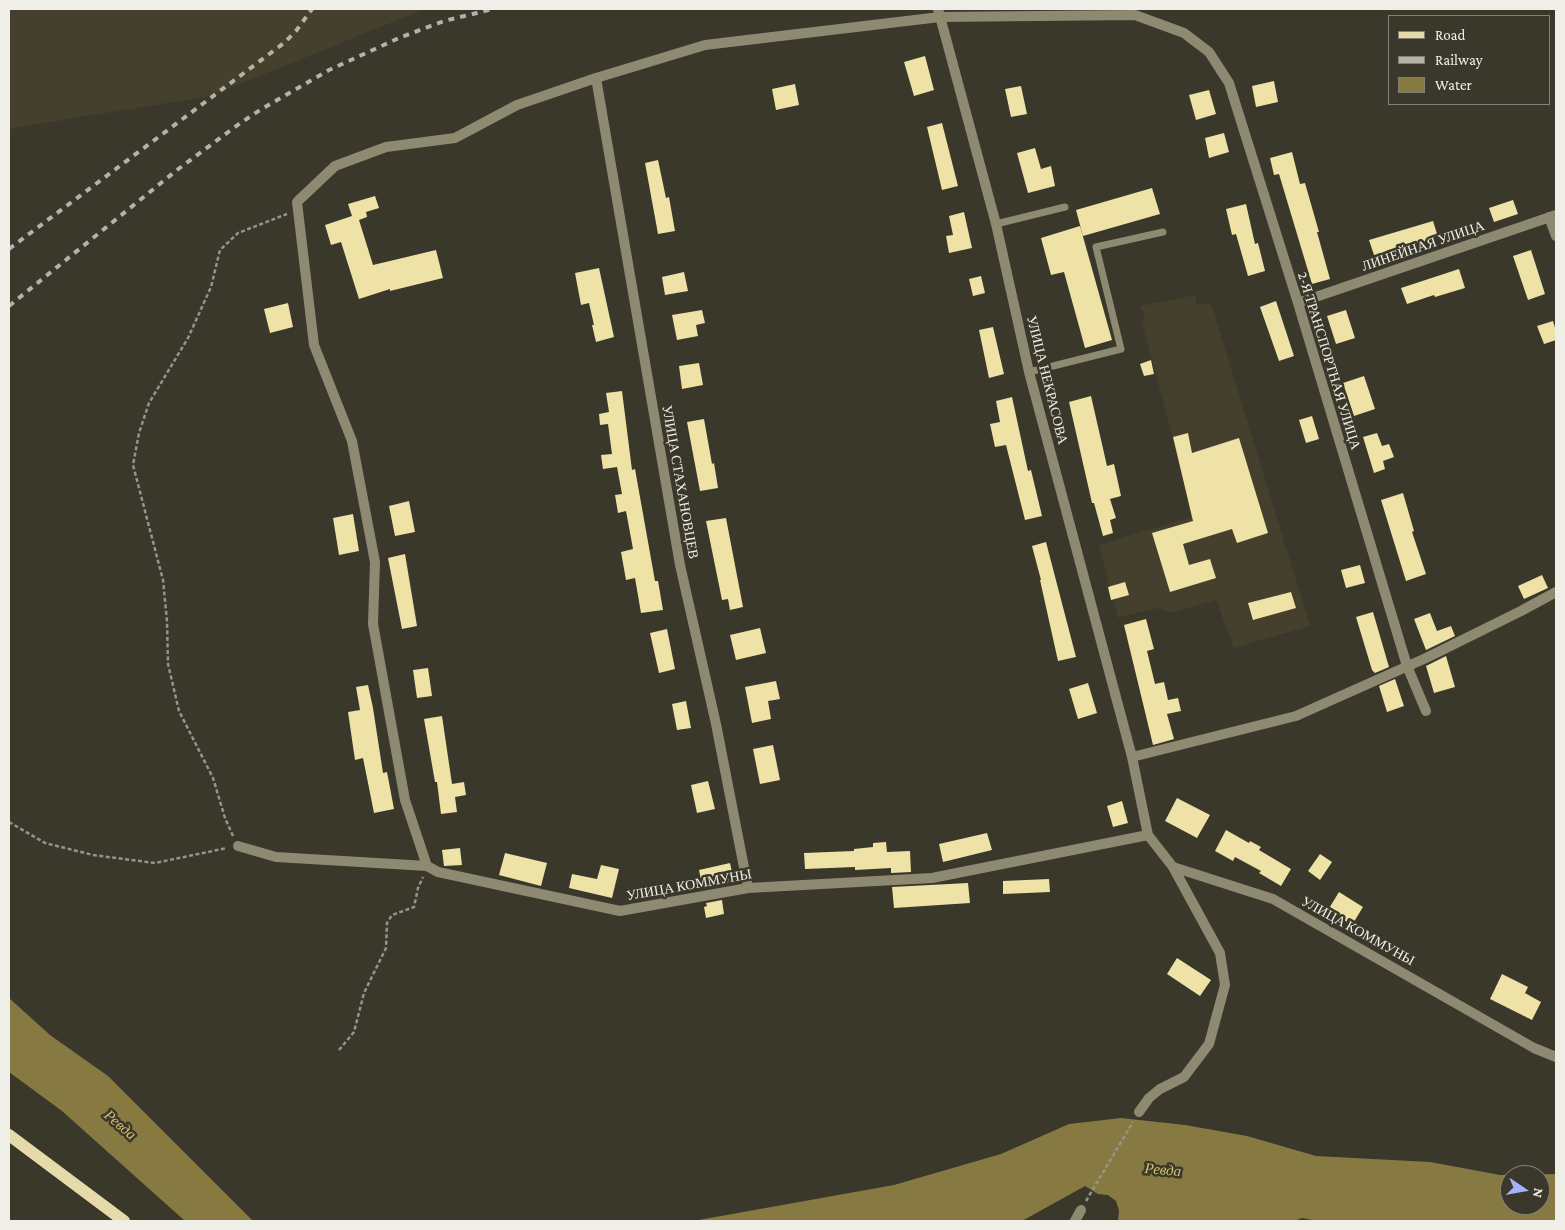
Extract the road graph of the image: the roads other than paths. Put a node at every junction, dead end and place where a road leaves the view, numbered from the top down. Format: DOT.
graph roads {
  1 [pos="939,13"];
  2 [pos="596,78"];
  3 [pos="1065,207"];
  4 [pos="1553,216"];
  5 [pos="996,224"];
  6 [pos="1163,232"];
  7 [pos="1556,236"];
  8 [pos="1298,303"];
  9 [pos="1029,372"];
  10 [pos="1556,592"];
  11 [pos="1407,666"];
  12 [pos="1426,710"];
  13 [pos="1132,758"];
  14 [pos="1148,835"];
  15 [pos="238,846"];
  16 [pos="427,866"];
  17 [pos="1173,867"];
  18 [pos="748,888"];
  19 [pos="1556,1057"];
  20 [pos="1138,1112"];
  21 [pos="9,1135"];
  22 [pos="1081,1210"];
  23 [pos="124,1221"];
  24 [pos="1074,1221"];
  1 -- 2 [label="street, 2-Я ТРАНСПОРТНАЯ УЛИЦА"];
  1 -- 5 [label="street, УЛИЦА НЕКРАСОВА"];
  1 -- 8 [label="street, 2-Я ТРАНСПОРТНАЯ УЛИЦА"];
  2 -- 16 [label="street, 2-Я ТРАНСПОРТНАЯ УЛИЦА"];
  2 -- 18 [label="street, УЛИЦА СТАХАНОВЦЕВ"];
  3 -- 5 [label="lane"];
  4 -- 7 [label="street"];
  4 -- 8 [label="street, ЛИНЕЙНАЯ УЛИЦА"];
  5 -- 9 [label="street, УЛИЦА НЕКРАСОВА"];
  6 -- 9 [label="lane"];
  8 -- 11 [label="street, 2-Я ТРАНСПОРТНАЯ УЛИЦА"];
  9 -- 13 [label="street, УЛИЦА НЕКРАСОВА"];
  10 -- 11 [label="street"];
  11 -- 12 [label="street, 2-Я ТРАНСПОРТНАЯ УЛИЦА"];
  11 -- 13 [label="street"];
  13 -- 14 [label="street"];
  14 -- 17 [label="street"];
  14 -- 18 [label="street, УЛИЦА КОММУНЫ"];
  15 -- 16 [label="street, УЛИЦА КОММУНЫ"];
  16 -- 18 [label="street, УЛИЦА КОММУНЫ"];
  17 -- 19 [label="street, УЛИЦА КОММУНЫ"];
  17 -- 20 [label="street"];
  21 -- 23 [label="main road"];
  22 -- 24 [label="street"];
}
